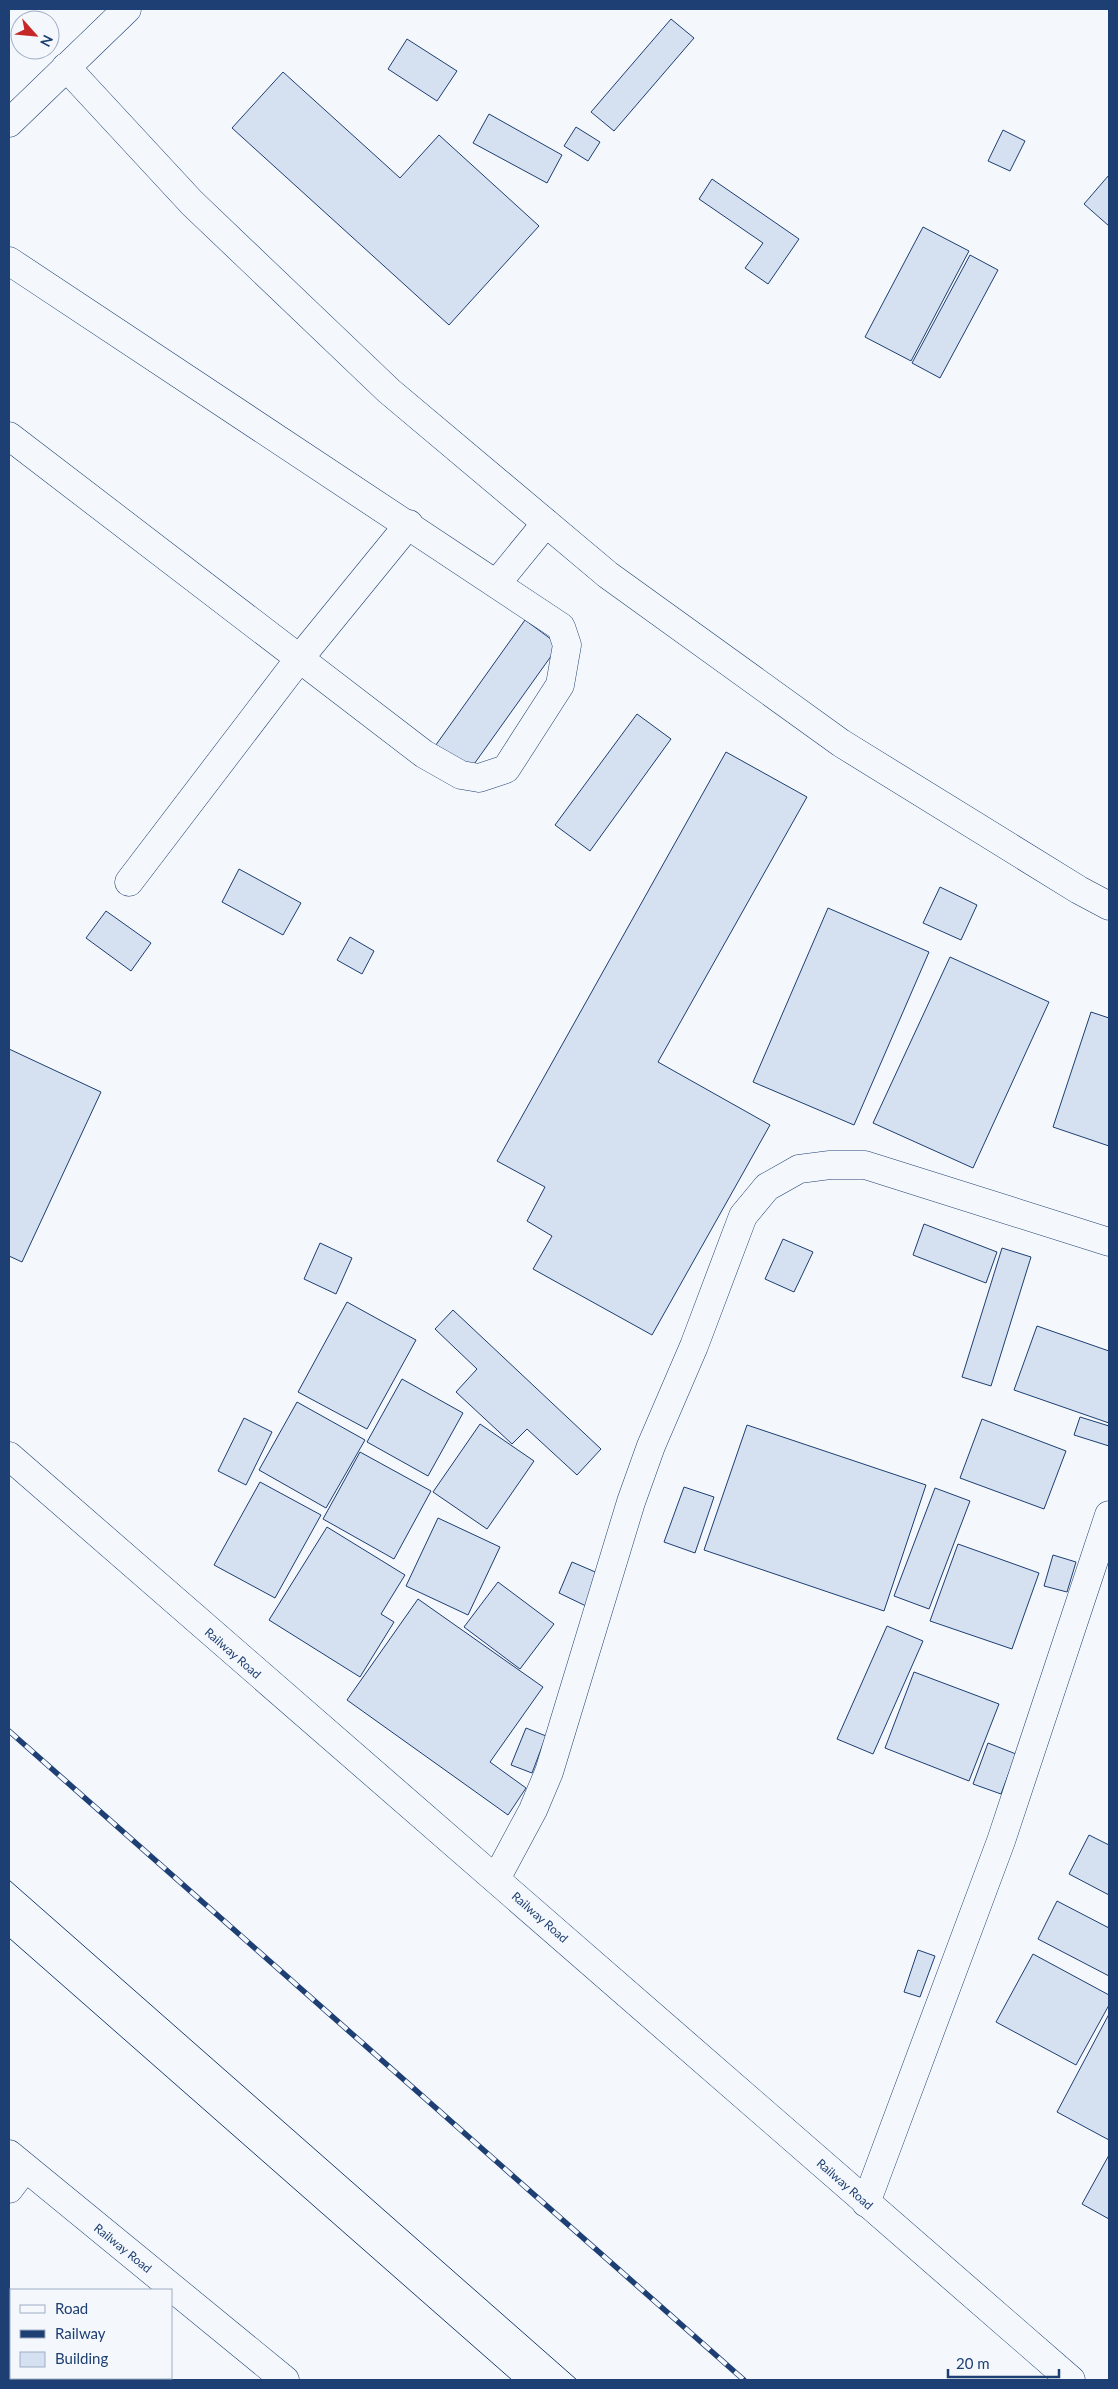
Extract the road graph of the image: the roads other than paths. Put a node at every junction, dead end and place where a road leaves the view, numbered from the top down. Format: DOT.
graph roads {
  1 [pos="127,9"];
  2 [pos="66,67"];
  3 [pos="9,123"];
  4 [pos="9,261"];
  5 [pos="9,436"];
  6 [pos="546,523"];
  7 [pos="409,524"];
  8 [pos="497,583"];
  9 [pos="299,659"];
  10 [pos="129,882"];
  11 [pos="1109,906"];
  12 [pos="1109,1242"];
  13 [pos="9,1456"];
  14 [pos="1109,1515"];
  15 [pos="496,1879"];
  16 [pos="14,2170"];
  17 [pos="866,2203"];
  18 [pos="168,2289"];
  19 [pos="172,2292"];
  20 [pos="285,2380"];
  21 [pos="1070,2380"];
  1 -- 2 [label="street"];
  2 -- 3 [label="street"];
  2 -- 6 [label="street"];
  4 -- 7 [label="street"];
  5 -- 9 [label="street"];
  6 -- 8 [label="street"];
  6 -- 11 [label="street"];
  7 -- 8 [label="street"];
  7 -- 9 [label="street"];
  8 -- 9 [label="street"];
  9 -- 10 [label="street"];
  12 -- 15 [label="street"];
  13 -- 15 [label="street, Railway Road"];
  14 -- 17 [label="street"];
  15 -- 17 [label="street, Railway Road"];
  16 -- 18 [label="street, Railway Road"];
  17 -- 21 [label="street, Railway Road"];
  19 -- 20 [label="street, Railway Road"];
}
